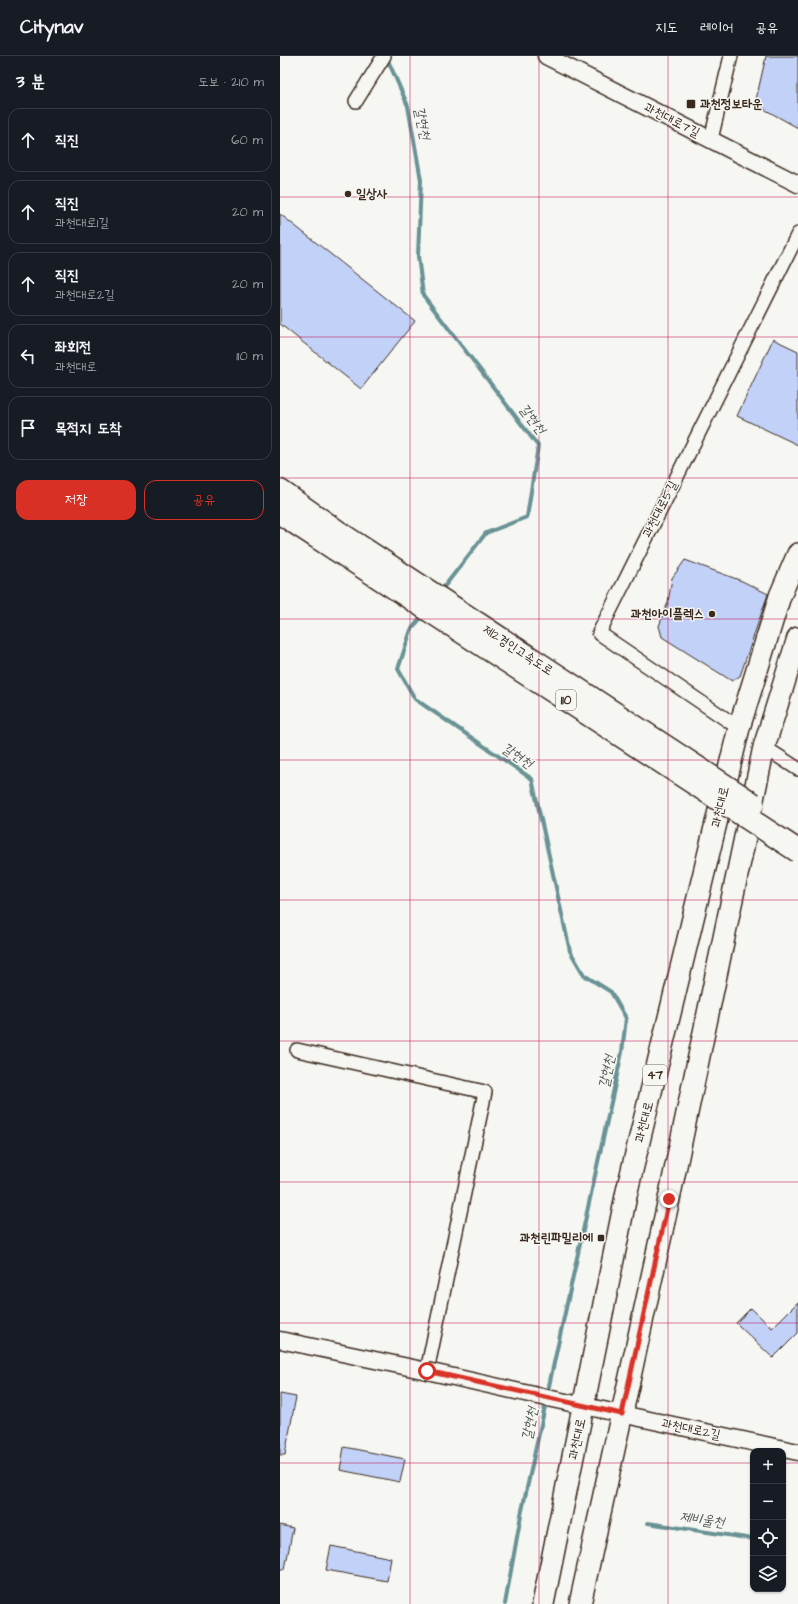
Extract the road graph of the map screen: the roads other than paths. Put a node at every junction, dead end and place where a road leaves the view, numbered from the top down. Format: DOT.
graph roads {
  1 [pos="384,56"];
  2 [pos="546,56"];
  3 [pos="731,56"];
  4 [pos="356,101"];
  5 [pos="711,139"];
  6 [pos="798,184"];
  7 [pos="798,234"];
  8 [pos="280,491"];
  9 [pos="280,513"];
  10 [pos="338,542"];
  11 [pos="798,554"];
  12 [pos="798,638"];
  13 [pos="738,728"];
  14 [pos="764,747"];
  15 [pos="798,769"];
  16 [pos="798,833"];
  17 [pos="798,851"];
  18 [pos="297,1050"];
  19 [pos="280,1340"];
  20 [pos="427,1371"];
  21 [pos="584,1406"];
  22 [pos="622,1414"];
  23 [pos="798,1452"];
  24 [pos="543,1604"];
  25 [pos="580,1604"];
  1 -- 4 [label="street"];
  2 -- 5 [label="street, 과천대로7길"];
  3 -- 5 [label="street"];
  5 -- 6 [label="street, 과천대로7길"];
  7 -- 13 [label="street, 과천대로5길"];
  8 -- 10 [label="highway, 제2경인고속도로 / 110"];
  9 -- 10 [label="highway, 제2경인고속도로 / 110"];
  10 -- 16 [label="highway, 제2경인고속도로 / 110, bridge"];
  10 -- 17 [label="highway, 제2경인고속도로 / 110, bridge"];
  11 -- 13 [label="main road, 과천대로 / 47"];
  12 -- 14 [label="main road"];
  13 -- 21 [label="main road, 과천대로 / 47"];
  14 -- 15 [label="street"];
  14 -- 22 [label="main road"];
  18 -- 20 [label="street"];
  19 -- 20 [label="street, 과천대로2길"];
  20 -- 21 [label="street, 과천대로2길, bridge"];
  21 -- 22 [label="street, 과천대로2길"];
  21 -- 24 [label="main road, 과천대로 / 47"];
  22 -- 23 [label="street, 과천대로2길"];
  22 -- 25 [label="main road"];
}
